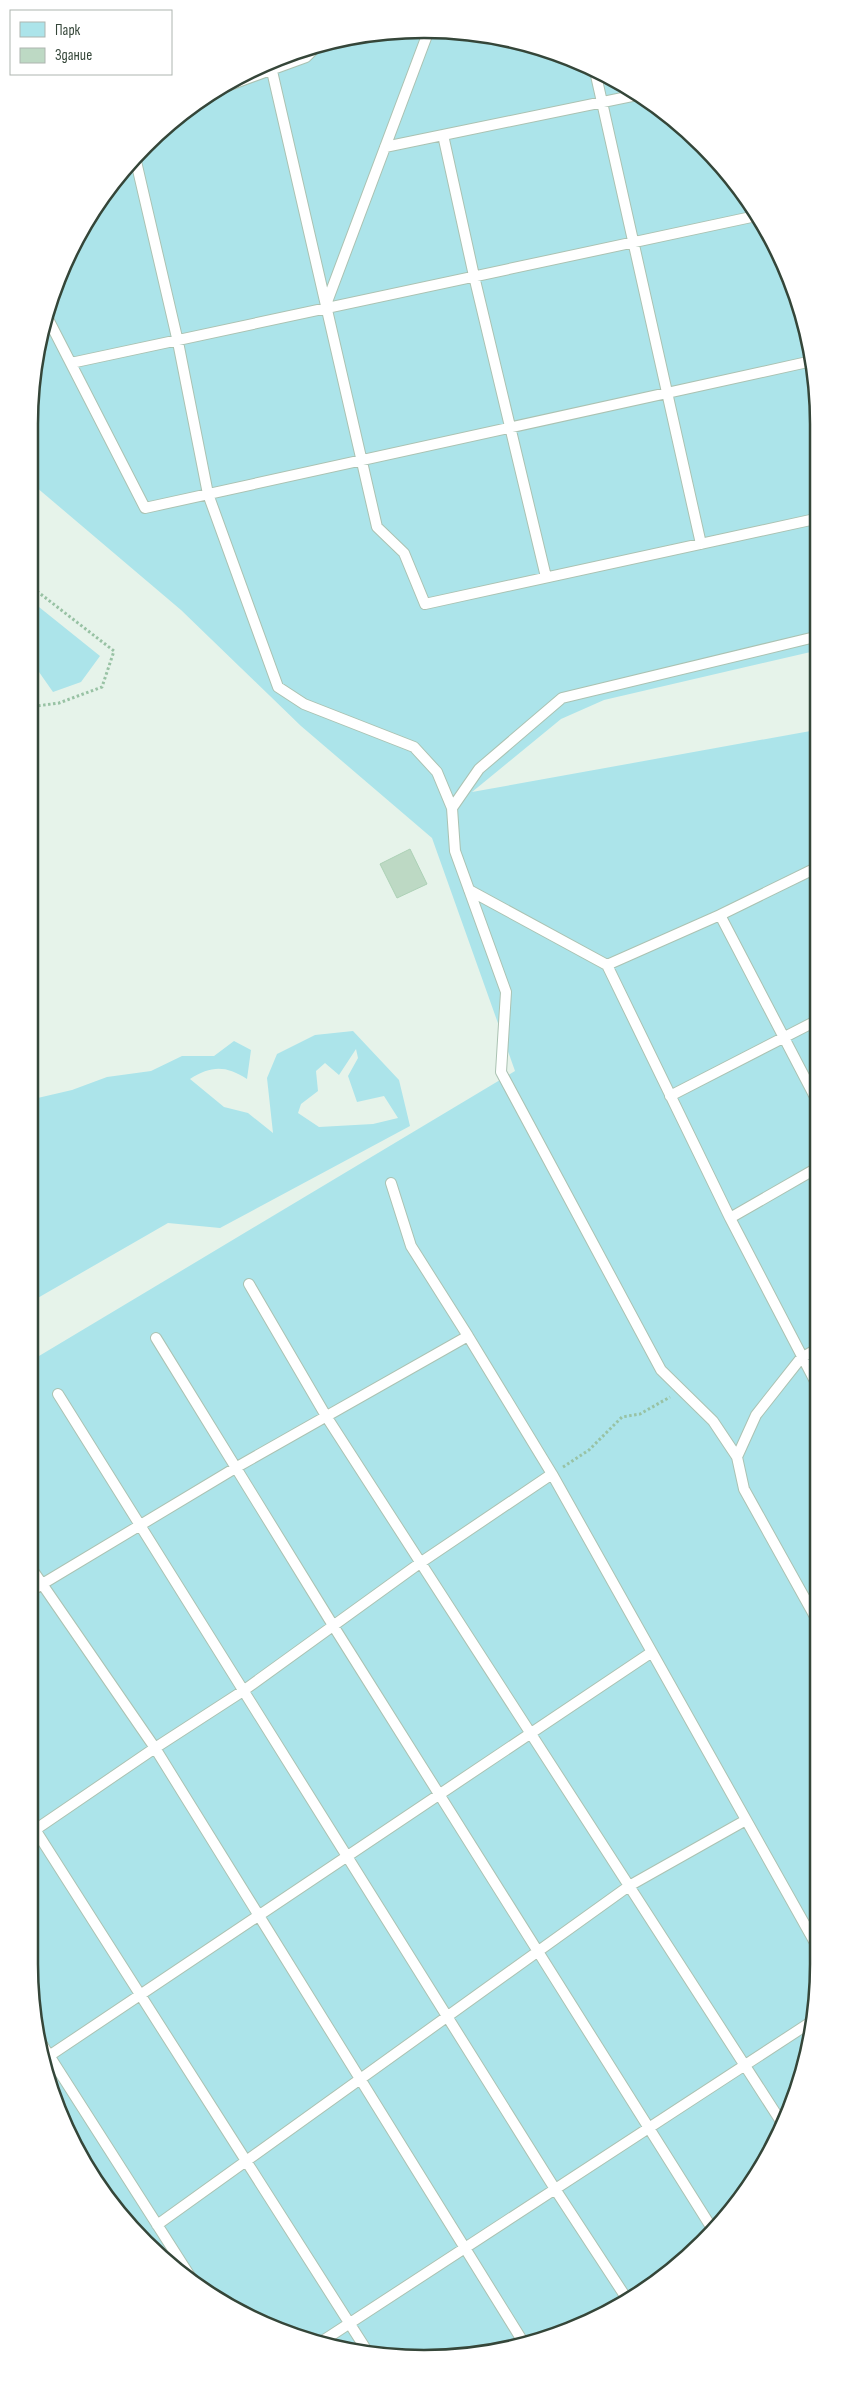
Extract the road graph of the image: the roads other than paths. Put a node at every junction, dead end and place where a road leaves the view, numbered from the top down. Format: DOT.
graph roads {
  1 [pos="426,38"];
  2 [pos="307,56"];
  3 [pos="272,71"];
  4 [pos="251,78"];
  5 [pos="597,78"];
  6 [pos="628,97"];
  7 [pos="602,102"];
  8 [pos="443,135"];
  9 [pos="385,148"];
  10 [pos="137,165"];
  11 [pos="749,217"];
  12 [pos="474,276"];
  13 [pos="328,306"];
  14 [pos="51,324"];
  15 [pos="178,342"];
  16 [pos="71,363"];
  17 [pos="804,363"];
  18 [pos="668,393"];
  19 [pos="510,427"];
  20 [pos="363,461"];
  21 [pos="208,494"];
  22 [pos="810,521"];
  23 [pos="701,544"];
  24 [pos="546,577"];
  25 [pos="810,638"];
  26 [pos="452,808"];
  27 [pos="810,871"];
  28 [pos="469,890"];
  29 [pos="720,915"];
  30 [pos="607,965"];
  31 [pos="810,1023"];
  32 [pos="785,1037"];
  33 [pos="810,1087"];
  34 [pos="670,1096"];
  35 [pos="810,1171"];
  36 [pos="391,1182"];
  37 [pos="730,1218"];
  38 [pos="249,1284"];
  39 [pos="468,1336"];
  40 [pos="156,1338"];
  41 [pos="810,1353"];
  42 [pos="801,1358"];
  43 [pos="810,1373"];
  44 [pos="58,1394"];
  45 [pos="326,1416"];
  46 [pos="737,1457"];
  47 [pos="237,1467"];
  48 [pos="552,1474"];
  49 [pos="141,1524"];
  50 [pos="420,1563"];
  51 [pos="38,1581"];
  52 [pos="40,1584"];
  53 [pos="810,1608"];
  54 [pos="334,1627"];
  55 [pos="652,1652"];
  56 [pos="243,1691"];
  57 [pos="531,1734"];
  58 [pos="155,1748"];
  59 [pos="440,1794"];
  60 [pos="746,1820"];
  61 [pos="38,1828"];
  62 [pos="38,1841"];
  63 [pos="347,1857"];
  64 [pos="629,1886"];
  65 [pos="259,1916"];
  66 [pos="810,1934"];
  67 [pos="539,1951"];
  68 [pos="140,1995"];
  69 [pos="447,2016"];
  70 [pos="804,2026"];
  71 [pos="49,2056"];
  72 [pos="745,2065"];
  73 [pos="360,2079"];
  74 [pos="778,2116"];
  75 [pos="650,2127"];
  76 [pos="246,2161"];
  77 [pos="555,2189"];
  78 [pos="709,2223"];
  79 [pos="157,2224"];
  80 [pos="464,2248"];
  81 [pos="183,2265"];
  82 [pos="623,2294"];
  83 [pos="349,2323"];
  84 [pos="328,2337"];
  85 [pos="520,2337"];
  86 [pos="363,2344"];
  1 -- 9 [label="lane"];
  2 -- 3 [label="lane"];
  3 -- 4 [label="lane"];
  3 -- 13 [label="lane"];
  5 -- 7 [label="lane"];
  6 -- 7 [label="lane"];
  7 -- 8 [label="lane"];
  7 -- 18 [label="lane"];
  8 -- 9 [label="lane"];
  8 -- 12 [label="lane"];
  9 -- 13 [label="lane"];
  10 -- 15 [label="lane"];
  11 -- 12 [label="lane"];
  12 -- 13 [label="lane"];
  12 -- 19 [label="lane"];
  13 -- 15 [label="lane"];
  13 -- 20 [label="lane"];
  14 -- 16 [label="lane"];
  15 -- 16 [label="lane"];
  15 -- 21 [label="lane"];
  16 -- 21 [label="lane"];
  17 -- 18 [label="lane"];
  18 -- 19 [label="lane"];
  18 -- 23 [label="lane"];
  19 -- 20 [label="lane"];
  19 -- 24 [label="lane"];
  20 -- 21 [label="lane"];
  20 -- 24 [label="lane"];
  21 -- 26 [label="lane"];
  22 -- 23 [label="lane"];
  23 -- 24 [label="lane"];
  25 -- 26 [label="lane"];
  26 -- 28 [label="lane"];
  27 -- 29 [label="lane"];
  28 -- 30 [label="lane"];
  28 -- 46 [label="lane"];
  29 -- 30 [label="lane"];
  29 -- 32 [label="lane"];
  30 -- 34 [label="lane"];
  31 -- 32 [label="lane"];
  32 -- 33 [label="lane"];
  32 -- 34 [label="lane"];
  34 -- 37 [label="lane"];
  35 -- 37 [label="lane"];
  36 -- 39 [label="lane"];
  37 -- 42 [label="lane"];
  38 -- 45 [label="lane"];
  39 -- 45 [label="lane"];
  39 -- 48 [label="lane"];
  40 -- 47 [label="lane"];
  41 -- 42 [label="lane"];
  42 -- 43 [label="lane"];
  42 -- 46 [label="lane"];
  44 -- 49 [label="lane"];
  45 -- 47 [label="lane"];
  45 -- 50 [label="lane"];
  46 -- 53 [label="lane"];
  47 -- 49 [label="lane"];
  47 -- 54 [label="lane"];
  48 -- 50 [label="lane"];
  48 -- 55 [label="lane"];
  49 -- 52 [label="lane"];
  49 -- 56 [label="lane"];
  50 -- 54 [label="lane"];
  50 -- 57 [label="lane"];
  51 -- 52 [label="lane"];
  52 -- 58 [label="lane"];
  54 -- 56 [label="lane"];
  54 -- 59 [label="lane"];
  55 -- 57 [label="lane"];
  55 -- 60 [label="lane"];
  56 -- 58 [label="lane"];
  56 -- 63 [label="lane"];
  57 -- 59 [label="lane"];
  57 -- 64 [label="lane"];
  58 -- 61 [label="lane"];
  58 -- 65 [label="lane"];
  59 -- 63 [label="lane"];
  59 -- 67 [label="lane"];
  60 -- 64 [label="lane"];
  60 -- 66 [label="lane"];
  62 -- 68 [label="lane"];
  63 -- 65 [label="lane"];
  63 -- 69 [label="lane"];
  64 -- 67 [label="lane"];
  64 -- 72 [label="lane"];
  65 -- 68 [label="lane"];
  65 -- 73 [label="lane"];
  67 -- 69 [label="lane"];
  67 -- 75 [label="lane"];
  68 -- 71 [label="lane"];
  68 -- 76 [label="lane"];
  69 -- 73 [label="lane"];
  69 -- 77 [label="lane"];
  70 -- 72 [label="lane"];
  71 -- 79 [label="lane"];
  72 -- 74 [label="lane"];
  72 -- 75 [label="lane"];
  73 -- 76 [label="lane"];
  73 -- 80 [label="lane"];
  75 -- 77 [label="lane"];
  75 -- 78 [label="lane"];
  76 -- 79 [label="lane"];
  76 -- 83 [label="lane"];
  77 -- 80 [label="lane"];
  77 -- 82 [label="lane"];
  79 -- 81 [label="lane"];
  80 -- 83 [label="lane"];
  80 -- 85 [label="lane"];
  83 -- 84 [label="lane"];
  83 -- 86 [label="lane"];
}
